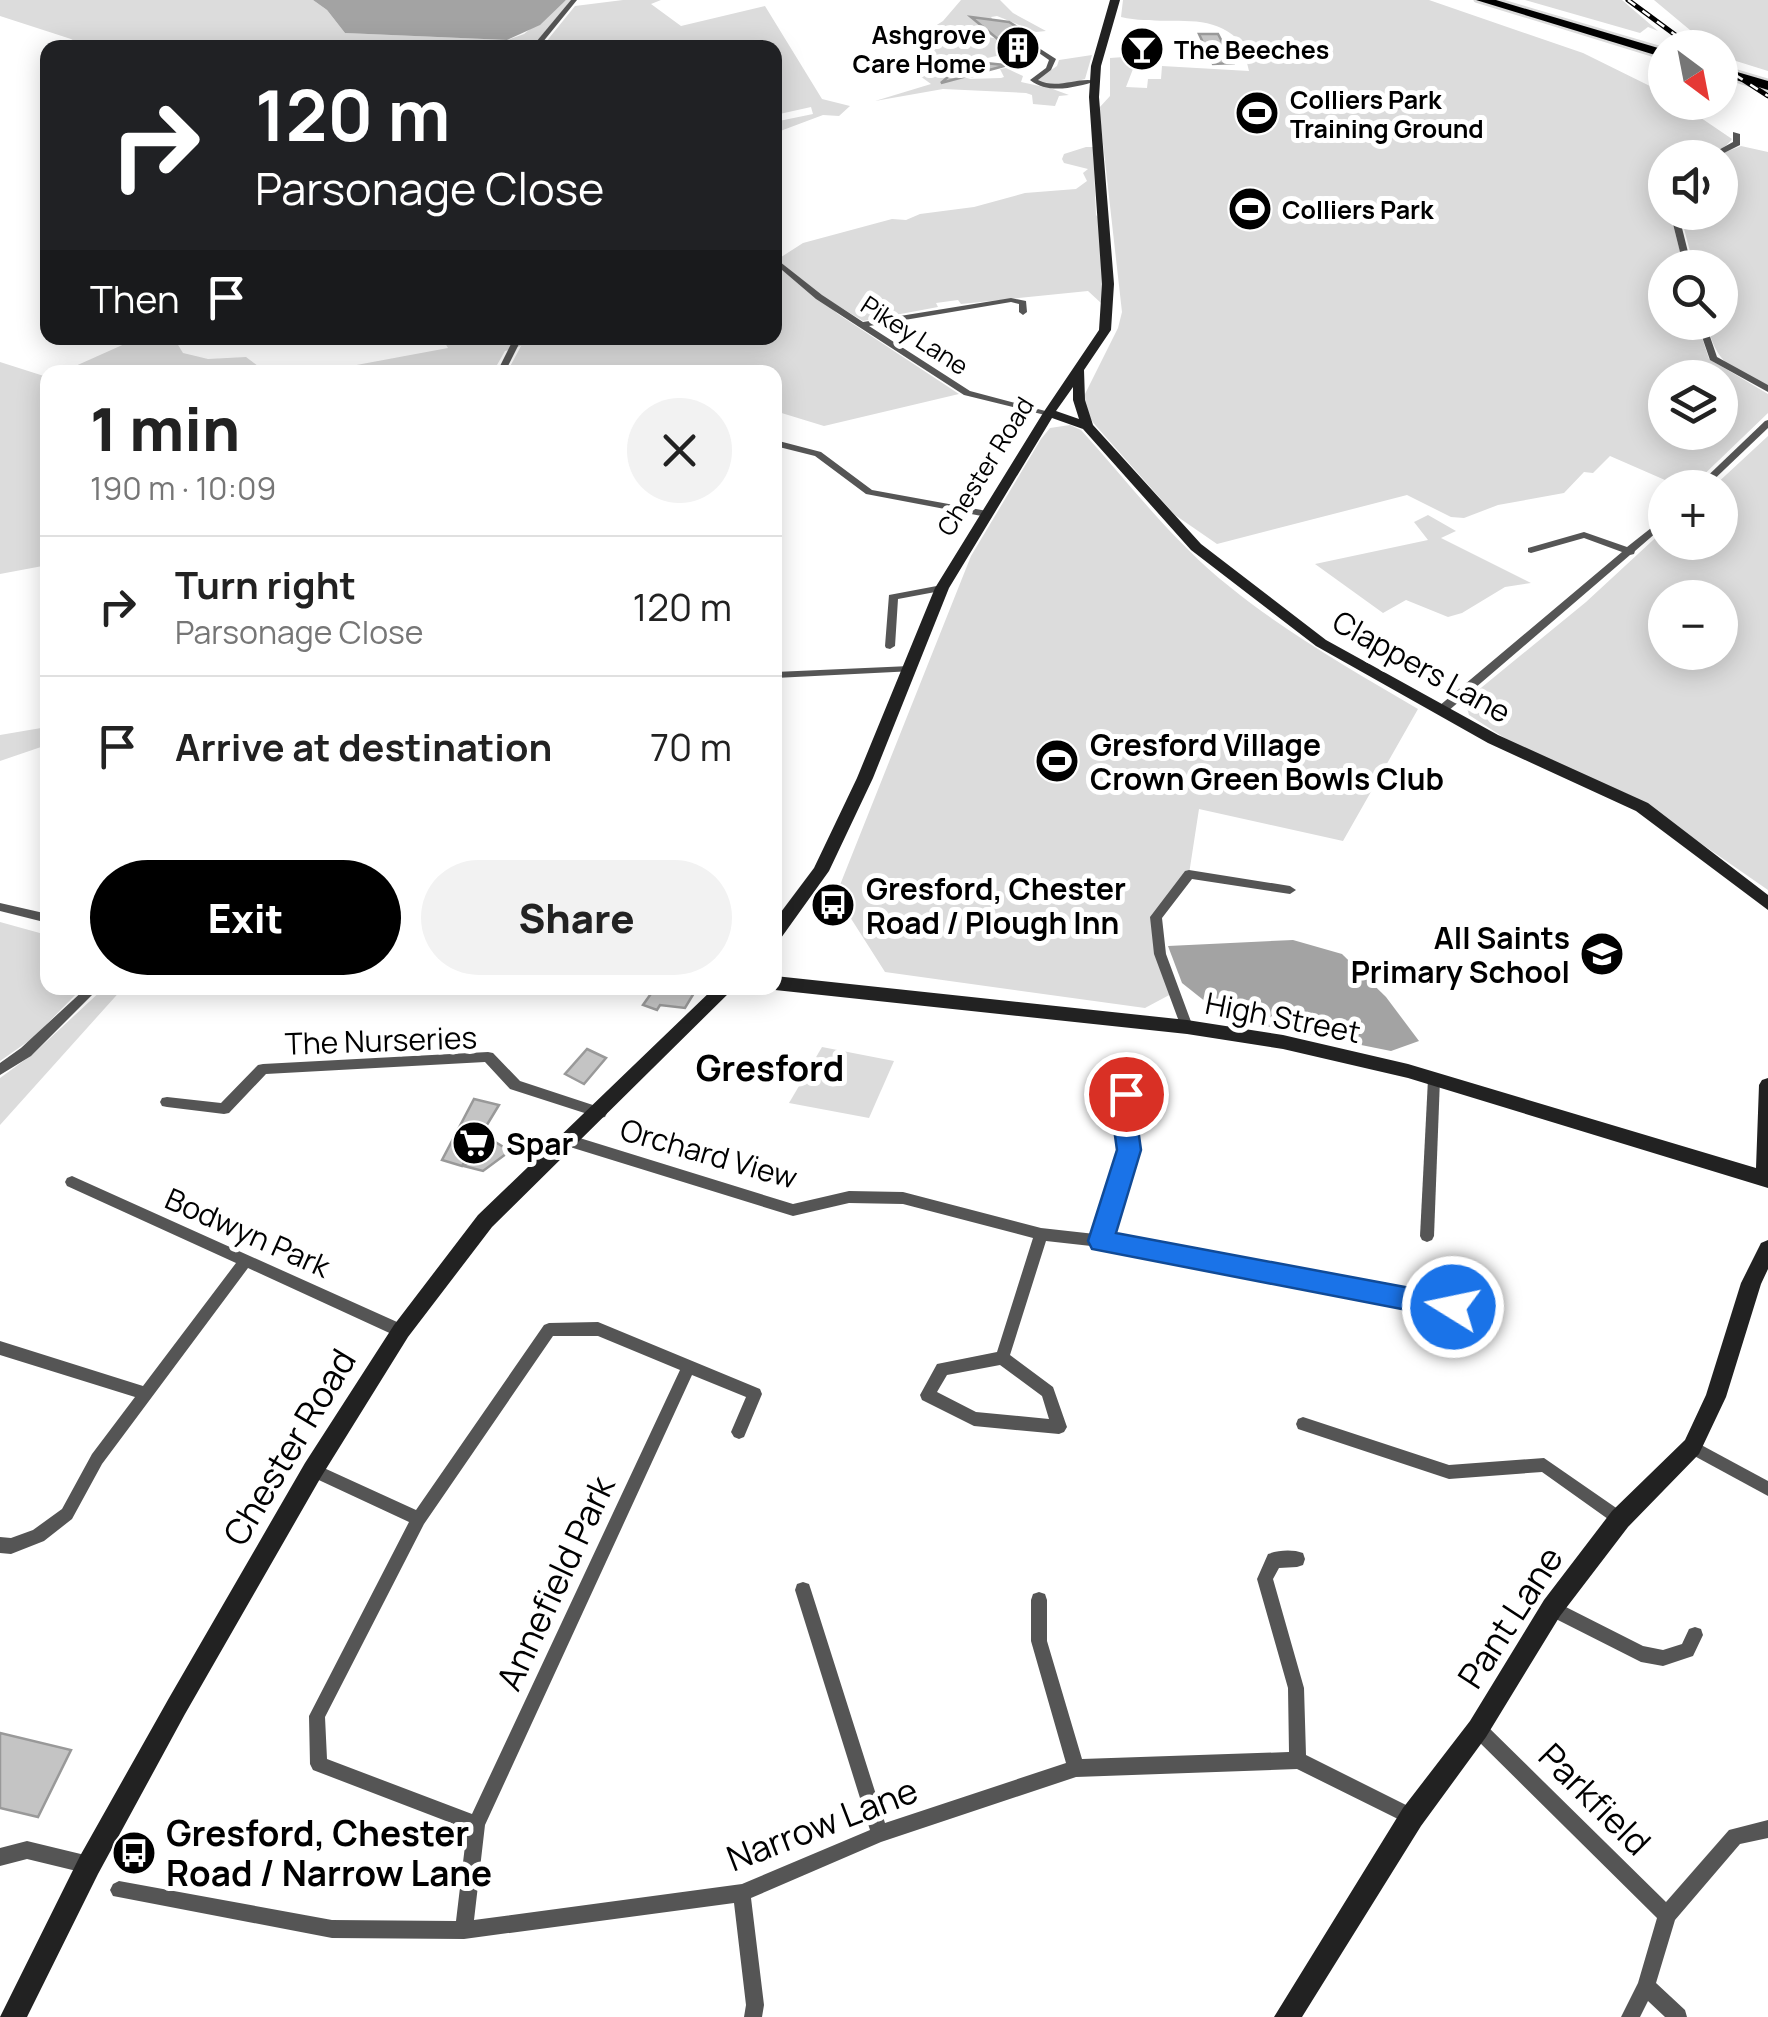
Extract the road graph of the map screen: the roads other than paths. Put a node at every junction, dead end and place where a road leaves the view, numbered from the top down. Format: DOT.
graph roads {
  1 [pos="574,0"];
  2 [pos="1115,0"];
  3 [pos="1482,0"];
  4 [pos="1510,0"];
  5 [pos="541,40"];
  6 [pos="1648,41"];
  7 [pos="1028,43"];
  8 [pos="1648,49"];
  9 [pos="1738,68"];
  10 [pos="1738,77"];
  11 [pos="1768,77"];
  12 [pos="1094,81"];
  13 [pos="1768,86"];
  14 [pos="1736,134"];
  15 [pos="1737,140"];
  16 [pos="782,266"];
  17 [pos="1023,312"];
  18 [pos="865,324"];
  19 [pos="1708,340"];
  20 [pos="1079,372"];
  21 [pos="1768,389"];
  22 [pos="1049,413"];
  23 [pos="1768,423"];
  24 [pos="1087,426"];
  25 [pos="782,445"];
  26 [pos="1718,470"];
  27 [pos="987,514"];
  28 [pos="1648,536"];
  29 [pos="1532,550"];
  30 [pos="1631,552"];
  31 [pos="942,588"];
  32 [pos="890,646"];
  33 [pos="910,669"];
  34 [pos="782,675"];
  35 [pos="1443,710"];
  36 [pos="1290,890"];
  37 [pos="1768,904"];
  38 [pos="0,908"];
  39 [pos="40,917"];
  40 [pos="782,924"];
  41 [pos="782,984"];
  42 [pos="86,995"];
  43 [pos="718,995"];
  44 [pos="1187,1027"];
  45 [pos="0,1070"];
  46 [pos="1434,1080"];
  47 [pos="1768,1085"];
  48 [pos="1126,1094"];
  49 [pos="167,1102"];
  50 [pos="600,1114"];
  51 [pos="570,1140"];
  52 [pos="1767,1179"];
  53 [pos="72,1182"];
  54 [pos="1041,1234"];
  55 [pos="1427,1236"];
  56 [pos="1100,1241"];
  57 [pos="1768,1249"];
  58 [pos="246,1261"];
  59 [pos="1482,1312"];
  60 [pos="400,1332"];
  61 [pos="0,1348"];
  62 [pos="1002,1358"];
  63 [pos="688,1368"];
  64 [pos="145,1393"];
  65 [pos="1303,1424"];
  66 [pos="739,1432"];
  67 [pos="1692,1447"];
  68 [pos="313,1470"];
  69 [pos="1768,1489"];
  70 [pos="419,1519"];
  71 [pos="1620,1519"];
  72 [pos="0,1545"];
  73 [pos="1297,1558"];
  74 [pos="802,1590"];
  75 [pos="1039,1600"];
  76 [pos="1552,1608"];
  77 [pos="1695,1635"];
  78 [pos="1478,1729"];
  79 [pos="1298,1760"];
  80 [pos="1076,1768"];
  81 [pos="1412,1817"];
  82 [pos="476,1824"];
  83 [pos="1768,1829"];
  84 [pos="880,1834"];
  85 [pos="0,1858"];
  86 [pos="89,1865"];
  87 [pos="119,1890"];
  88 [pos="742,1893"];
  89 [pos="1667,1914"];
  90 [pos="464,1930"];
  91 [pos="1646,1986"];
  92 [pos="13,2017"];
  93 [pos="753,2017"];
  94 [pos="1287,2017"];
  95 [pos="1630,2017"];
  96 [pos="1678,2017"];
  1 -- 5 [label="street"];
  2 -- 12 [label="main road, Chester Road"];
  3 -- 8 [label="highway"];
  4 -- 6 [label="highway"];
  7 -- 12 [label="street"];
  9 -- 11 [label="highway"];
  10 -- 13 [label="highway"];
  12 -- 20 [label="main road, Chester Road"];
  14 -- 15 [label="street"];
  16 -- 18 [label="street, Pikey Lane"];
  17 -- 18 [label="street"];
  18 -- 22 [label="street, Pikey Lane"];
  19 -- 21 [label="street"];
  20 -- 22 [label="main road, Chester Road"];
  20 -- 24 [label="main road"];
  22 -- 24 [label="main road, Clappers Lane"];
  22 -- 27 [label="main road, Chester Road"];
  23 -- 26 [label="street"];
  24 -- 35 [label="main road, Clappers Lane"];
  25 -- 27 [label="street"];
  27 -- 31 [label="main road, Chester Road"];
  28 -- 30 [label="street"];
  29 -- 30 [label="street"];
  30 -- 35 [label="street"];
  31 -- 32 [label="street"];
  31 -- 33 [label="main road, Chester Road"];
  33 -- 34 [label="street"];
  33 -- 40 [label="main road, Chester Road"];
  35 -- 37 [label="main road, Clappers Lane"];
  36 -- 44 [label="street"];
  38 -- 39 [label="street"];
  41 -- 44 [label="main road, High Street"];
  42 -- 45 [label="street"];
  43 -- 50 [label="main road, Chester Road"];
  44 -- 46 [label="main road, High Street"];
  46 -- 52 [label="main road, High Street"];
  46 -- 55 [label="street"];
  47 -- 52 [label="main road"];
  48 -- 56 [label="street"];
  49 -- 50 [label="street, The Nurseries"];
  50 -- 51 [label="main road, Chester Road"];
  51 -- 54 [label="street, Orchard View"];
  51 -- 60 [label="main road, Chester Road"];
  53 -- 58 [label="street, Bodwyn Park"];
  54 -- 56 [label="street, Orchard View"];
  54 -- 62 [label="street"];
  56 -- 59 [label="street, Orchard View"];
  57 -- 67 [label="main road, Pant Lane"];
  58 -- 60 [label="street, Bodwyn Park"];
  58 -- 64 [label="street"];
  60 -- 68 [label="main road, Chester Road"];
  61 -- 64 [label="street"];
  62 -- 62 [label="street"];
  63 -- 66 [label="street"];
  63 -- 70 [label="street"];
  63 -- 82 [label="street, Annefield Park"];
  64 -- 72 [label="street"];
  65 -- 71 [label="street"];
  67 -- 69 [label="street"];
  67 -- 71 [label="main road, Pant Lane"];
  68 -- 70 [label="street"];
  68 -- 86 [label="main road, Chester Road"];
  70 -- 82 [label="street"];
  71 -- 76 [label="main road, Pant Lane"];
  73 -- 79 [label="street"];
  74 -- 84 [label="street"];
  75 -- 80 [label="street"];
  76 -- 77 [label="street"];
  76 -- 78 [label="main road, Pant Lane"];
  78 -- 81 [label="main road, Pant Lane"];
  78 -- 89 [label="street, Parkfield"];
  79 -- 80 [label="street, Narrow Lane"];
  79 -- 81 [label="street, Narrow Lane"];
  80 -- 84 [label="street, Narrow Lane"];
  81 -- 94 [label="main road, Pant Lane"];
  82 -- 90 [label="street, Annefield Park"];
  83 -- 89 [label="street"];
  84 -- 88 [label="street, Narrow Lane"];
  85 -- 86 [label="street"];
  86 -- 92 [label="main road, Chester Road"];
  87 -- 90 [label="street, Narrow Lane"];
  88 -- 90 [label="street, Narrow Lane"];
  88 -- 93 [label="street"];
  89 -- 91 [label="street"];
  91 -- 95 [label="street"];
  91 -- 96 [label="street"];
}
